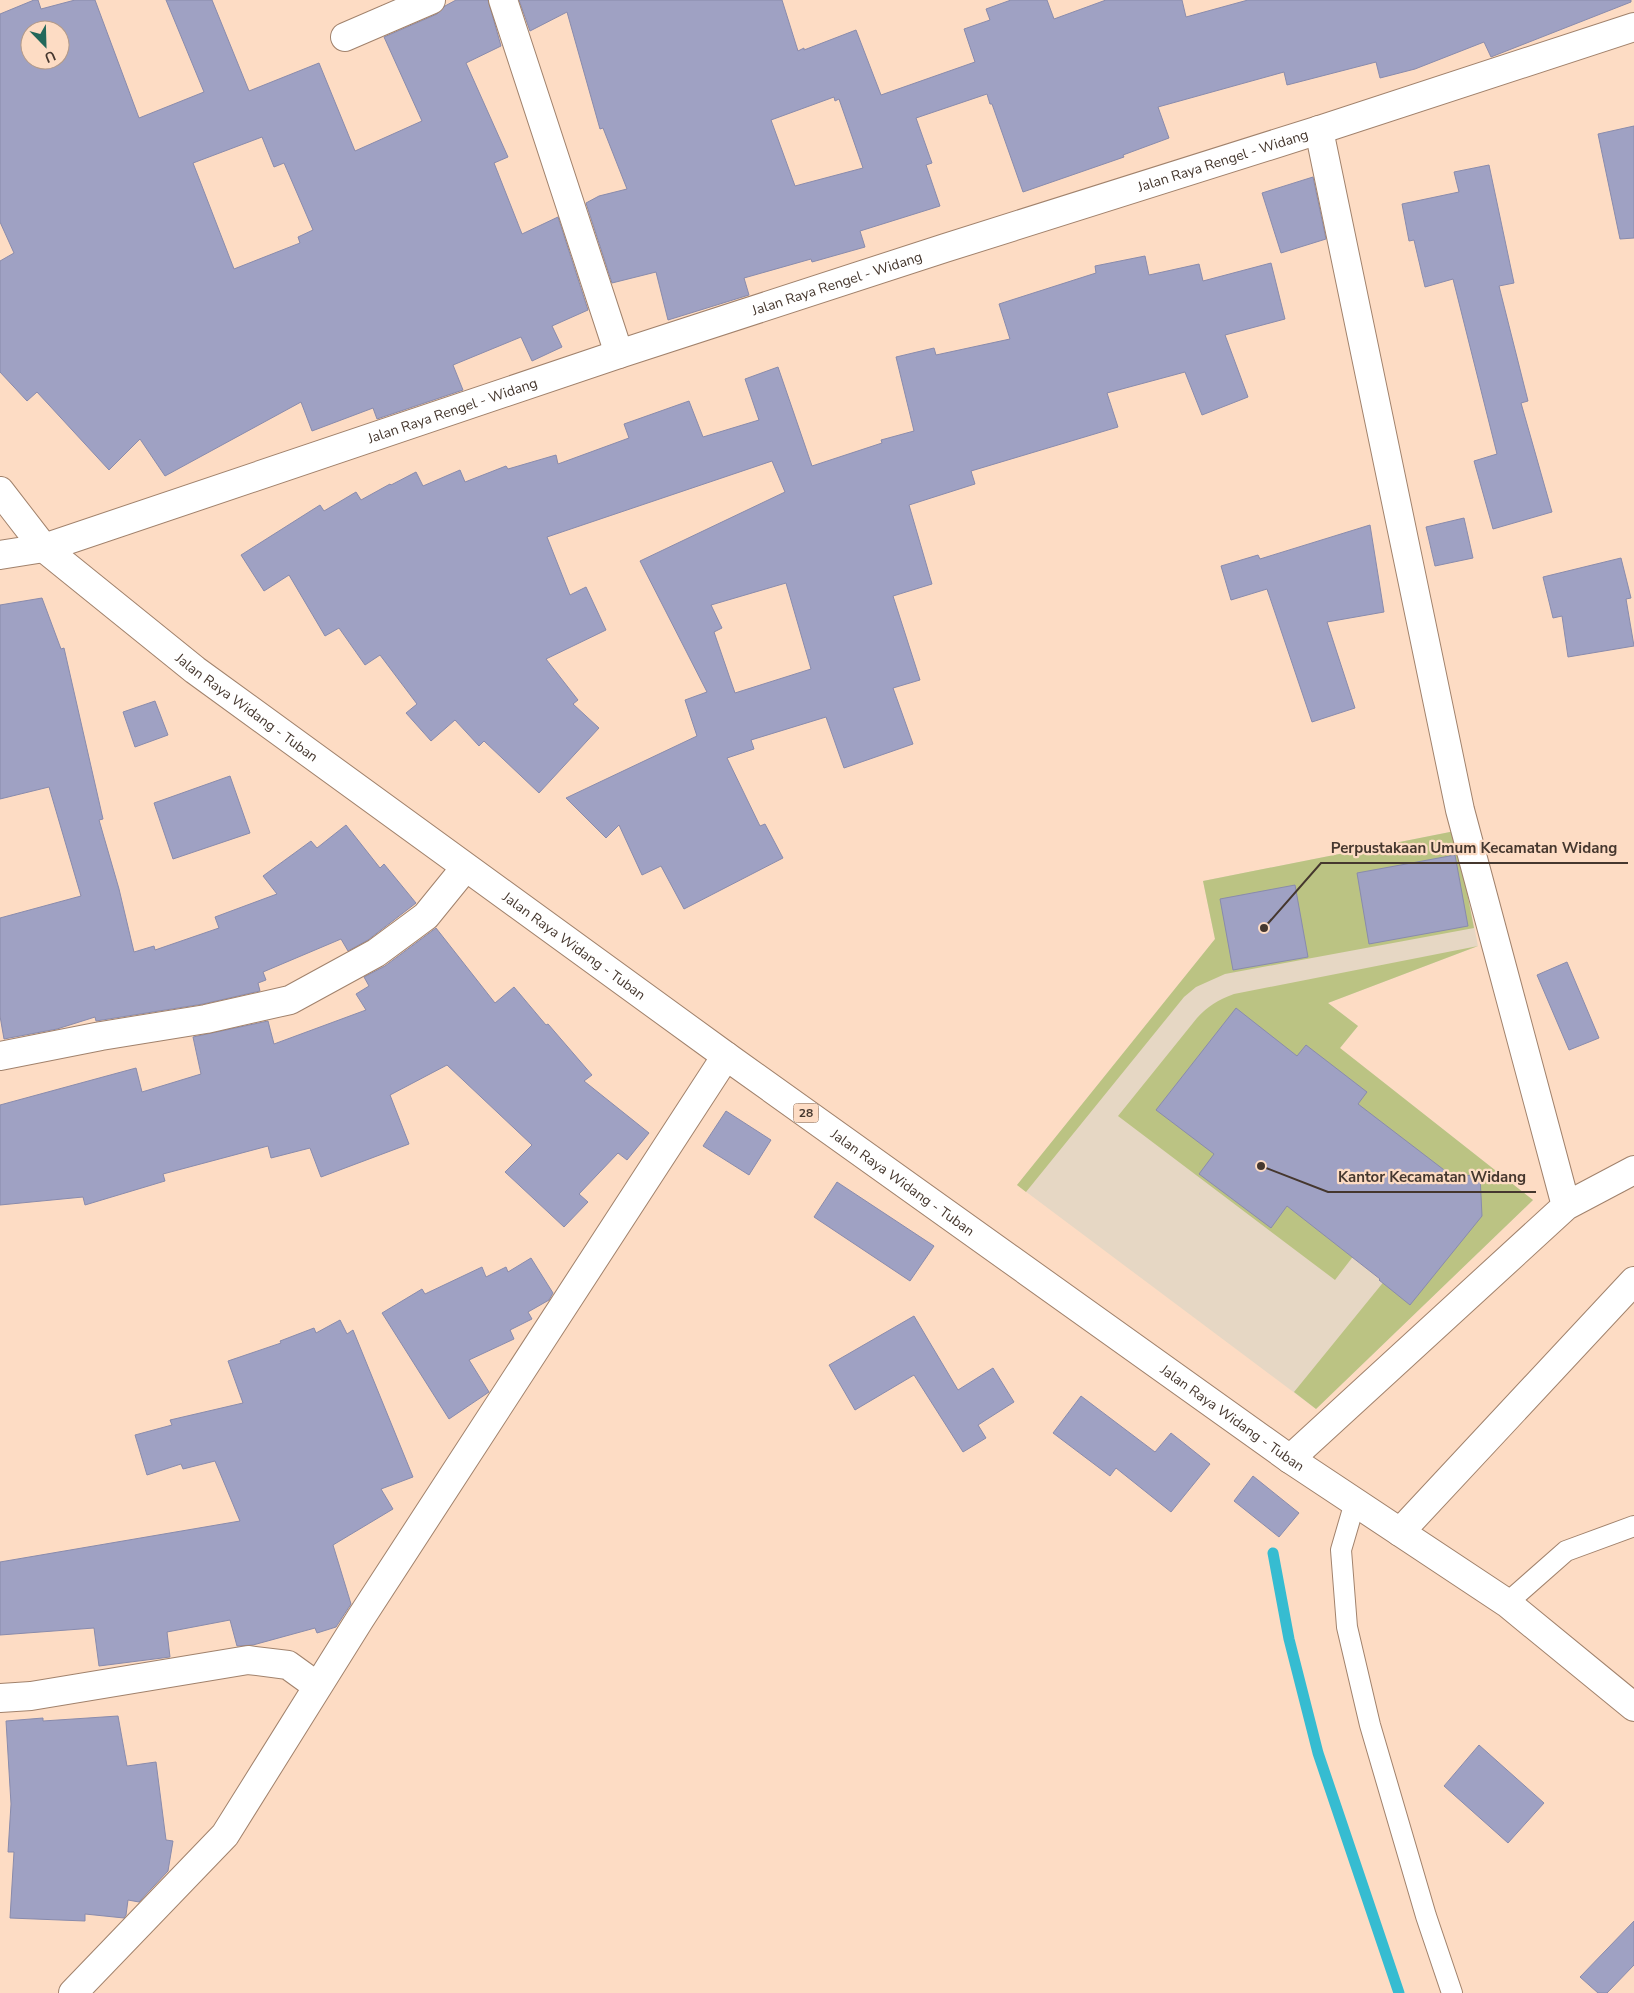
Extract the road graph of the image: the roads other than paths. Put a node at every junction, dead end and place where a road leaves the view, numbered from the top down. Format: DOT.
graph roads {
  1 [pos="431,0"];
  2 [pos="503,0"];
  3 [pos="1634,27"];
  4 [pos="345,37"];
  5 [pos="1319,130"];
  6 [pos="618,354"];
  7 [pos="0,491"];
  8 [pos="44,548"];
  9 [pos="0,556"];
  10 [pos="465,868"];
  11 [pos="0,1056"];
  12 [pos="726,1056"];
  13 [pos="1634,1170"];
  14 [pos="1566,1206"];
  15 [pos="1634,1281"];
  16 [pos="1290,1459"];
  17 [pos="1355,1502"];
  18 [pos="1634,1526"];
  19 [pos="1400,1532"];
  20 [pos="1507,1603"];
  21 [pos="317,1686"];
  22 [pos="0,1698"];
  23 [pos="1634,1707"];
  24 [pos="73,1993"];
  25 [pos="1452,1993"];
  1 -- 4 [label="main road"];
  2 -- 6 [label="main road"];
  3 -- 5 [label="main road, Jalan Raya Rengel - Widang"];
  5 -- 6 [label="main road, Jalan Raya Rengel - Widang"];
  5 -- 14 [label="main road"];
  6 -- 8 [label="main road, Jalan Raya Rengel - Widang"];
  7 -- 8 [label="main road, Jalan Raya Widang - Tuban / 28"];
  8 -- 9 [label="main road, Jalan Raya Rengel - Widang"];
  8 -- 10 [label="main road, Jalan Raya Widang - Tuban / 28"];
  10 -- 11 [label="main road"];
  10 -- 12 [label="main road, Jalan Raya Widang - Tuban / 28"];
  12 -- 16 [label="main road, Jalan Raya Widang - Tuban / 28"];
  12 -- 21 [label="main road"];
  13 -- 14 [label="main road"];
  14 -- 16 [label="main road"];
  15 -- 19 [label="main road"];
  16 -- 17 [label="main road, Jalan Raya Widang - Tuban / 28"];
  17 -- 19 [label="main road, Jalan Raya Widang - Tuban / 28"];
  17 -- 25 [label="lane"];
  18 -- 20 [label="lane"];
  19 -- 20 [label="main road, Jalan Raya Widang - Tuban / 28"];
  20 -- 23 [label="main road, Jalan Raya Widang - Tuban / 28"];
  21 -- 22 [label="main road"];
  21 -- 24 [label="main road"];
}
